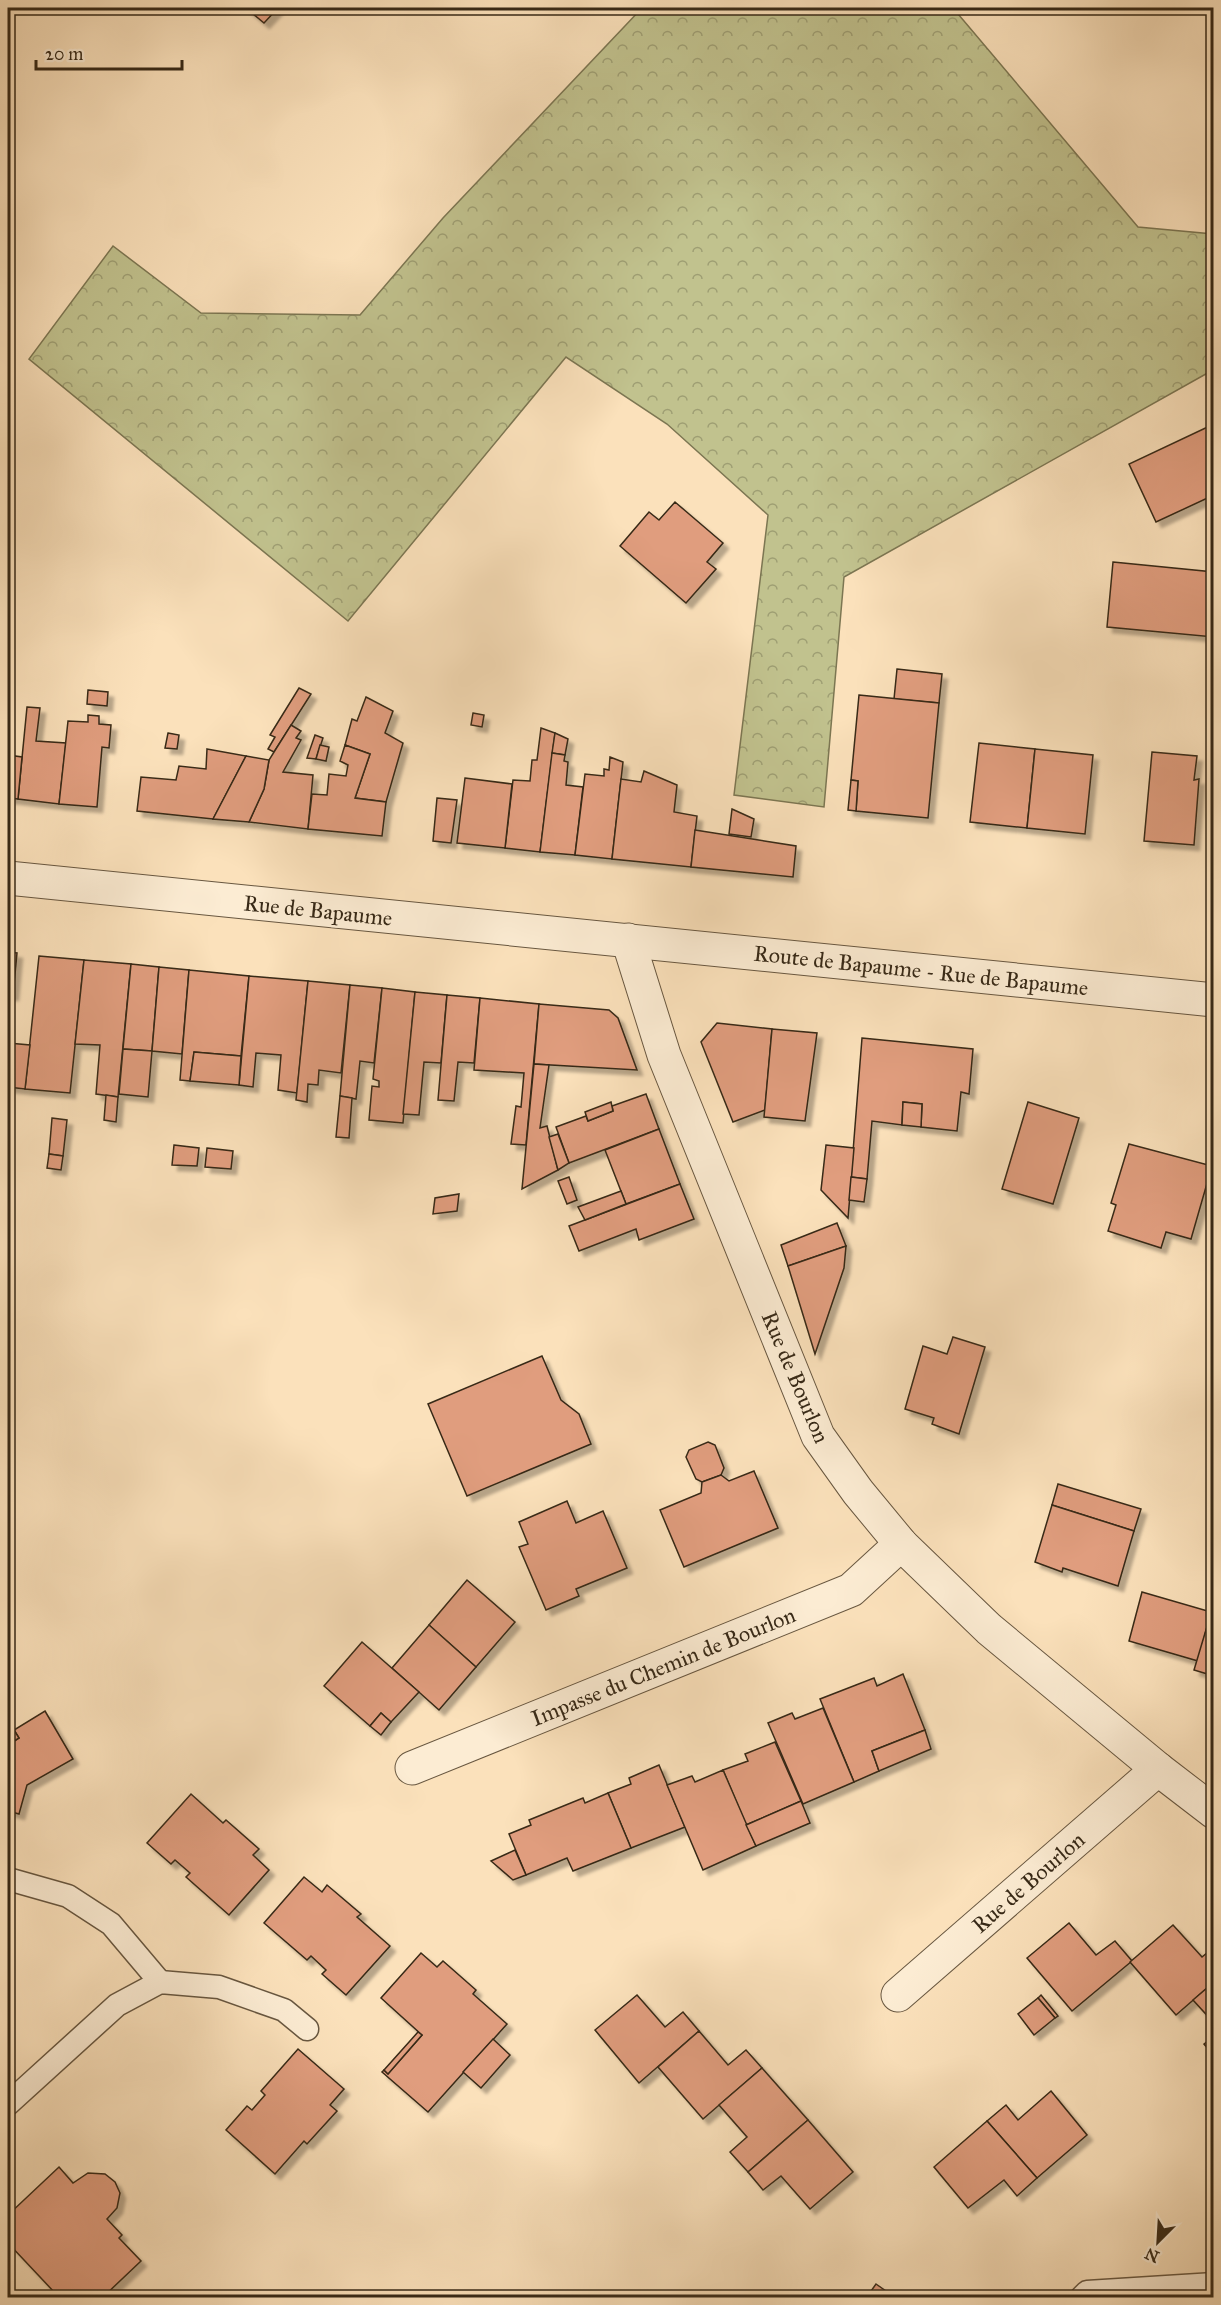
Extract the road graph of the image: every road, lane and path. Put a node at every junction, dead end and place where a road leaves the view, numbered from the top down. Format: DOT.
graph roads {
  1 [pos="8,878"];
  2 [pos="628,940"];
  3 [pos="1214,1000"];
  4 [pos="901,1544"];
  5 [pos="412,1768"];
  6 [pos="1158,1769"];
  7 [pos="1214,1812"];
  8 [pos="8,1879"];
  9 [pos="160,1982"];
  10 [pos="898,1995"];
  11 [pos="307,2030"];
  12 [pos="8,2104"];
  13 [pos="1214,2284"];
  14 [pos="1081,2298"];
  1 -- 2 [label="street, Rue de Bapaume"];
  2 -- 3 [label="street, Route de Bapaume - Rue de Bapaume"];
  2 -- 4 [label="street, Rue de Bourlon"];
  4 -- 5 [label="street, Impasse du Chemin de Bourlon"];
  4 -- 6 [label="street, Rue de Bourlon"];
  6 -- 7 [label="street, Rue de Bourlon"];
  6 -- 10 [label="street, Rue de Bourlon"];
  8 -- 9 [label="lane"];
  9 -- 11 [label="lane"];
  9 -- 12 [label="lane"];
  13 -- 14 [label="lane"];
}
